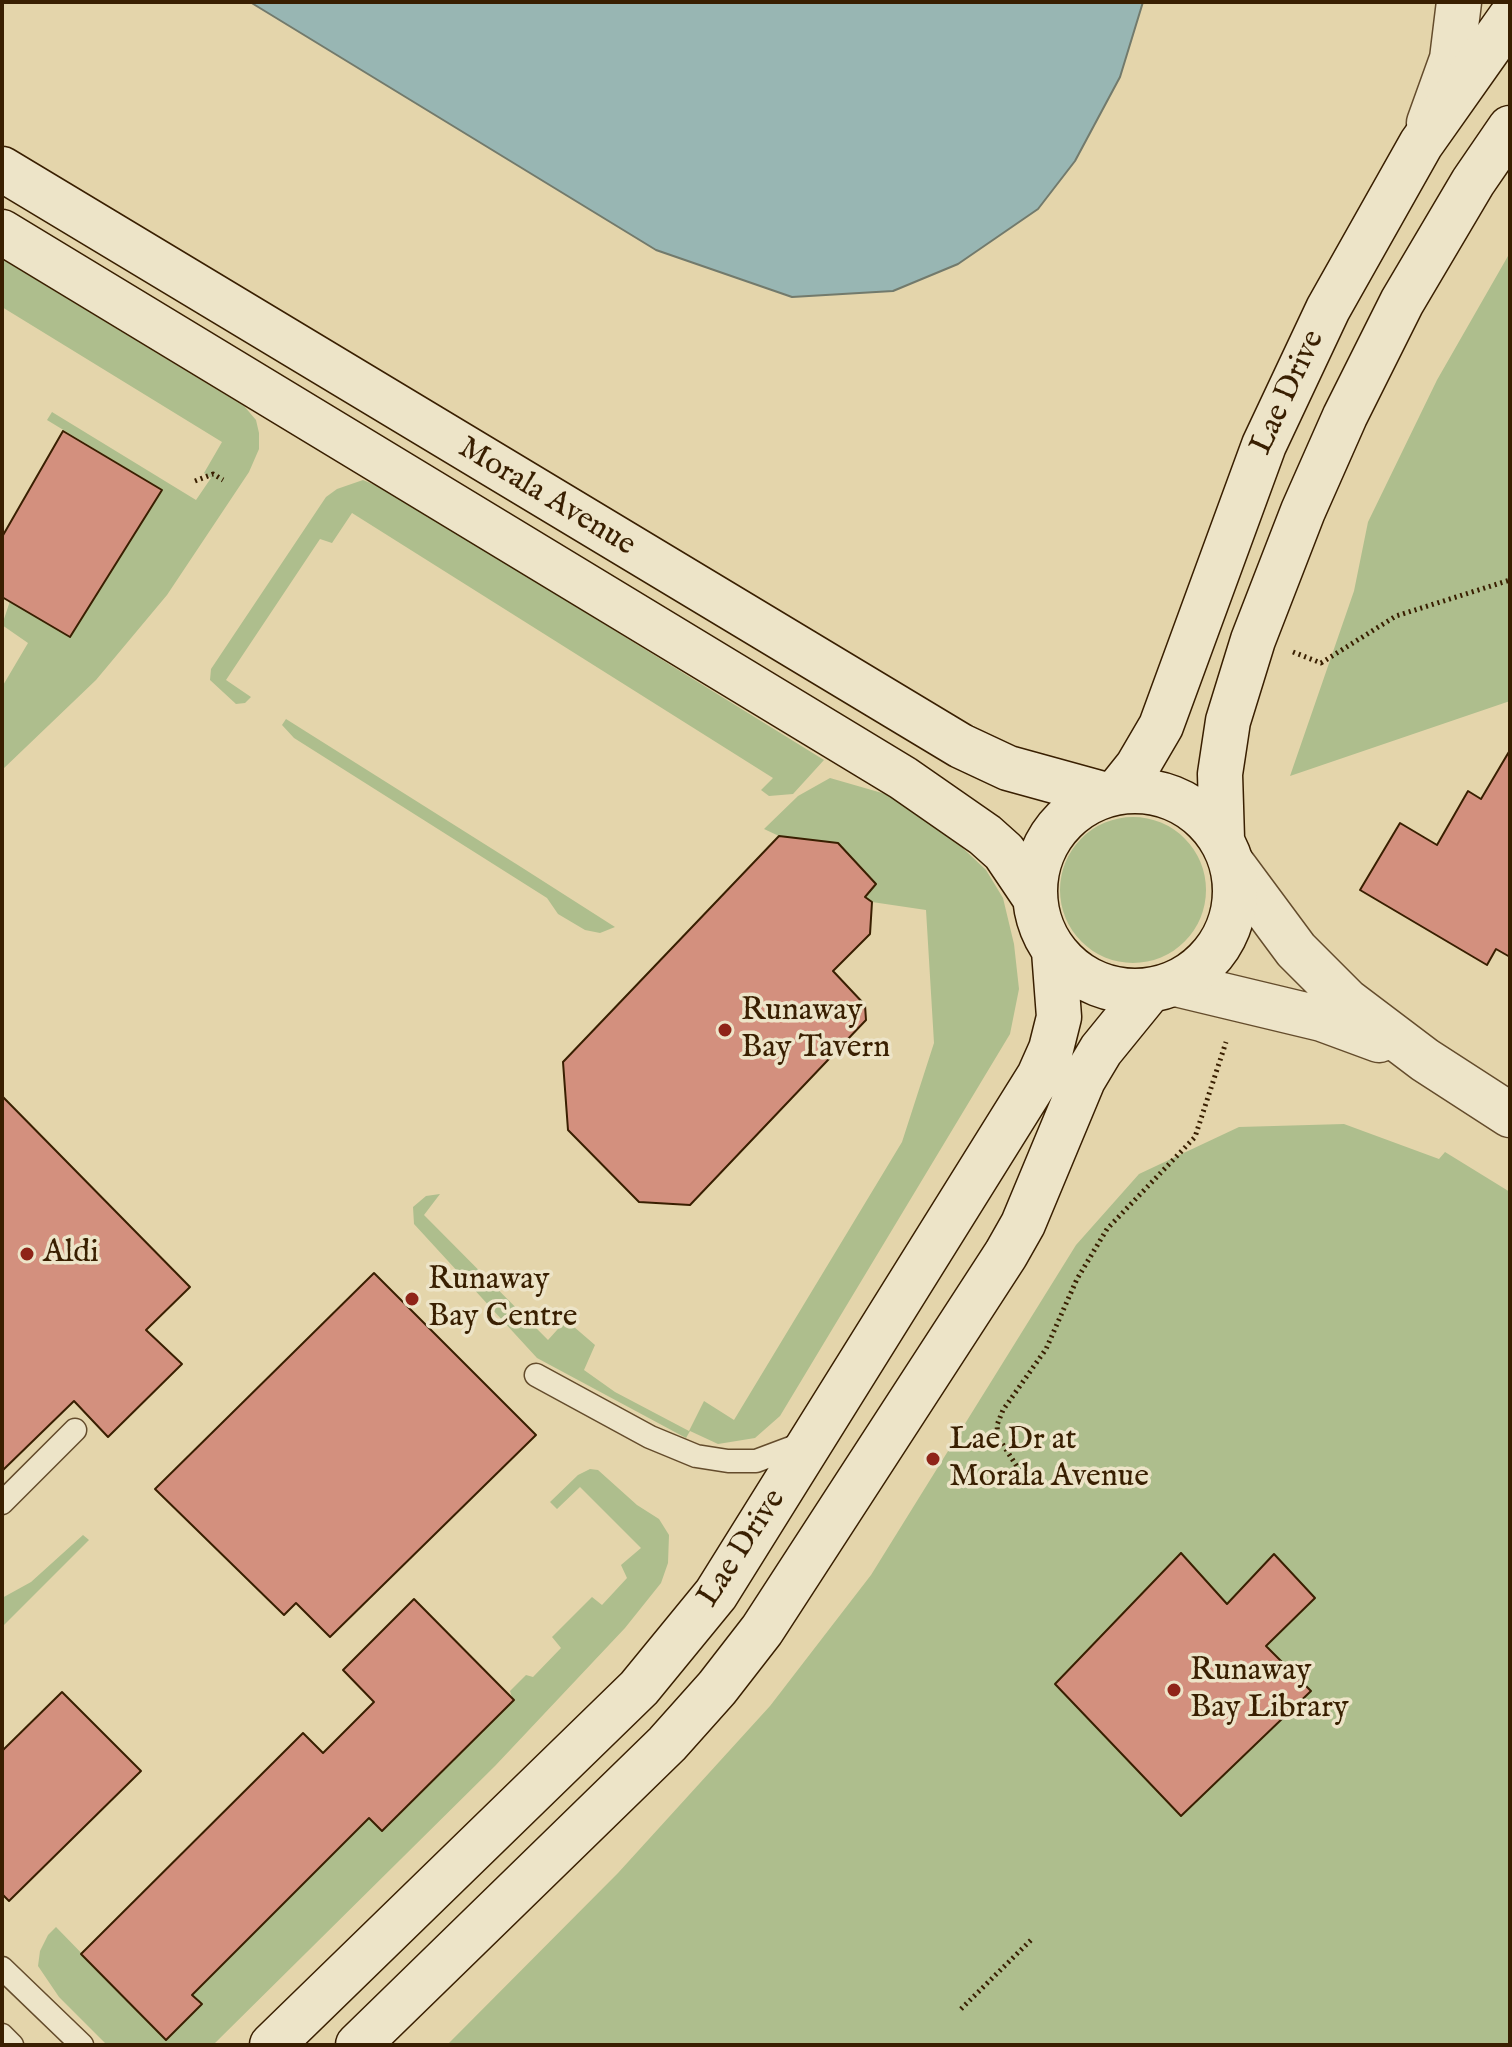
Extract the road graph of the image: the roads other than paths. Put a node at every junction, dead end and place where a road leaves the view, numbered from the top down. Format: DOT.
graph roads {
  1 [pos="1459,2"];
  2 [pos="1510,18"];
  3 [pos="1510,128"];
  4 [pos="1421,144"];
  5 [pos="2,169"];
  6 [pos="2,232"];
  7 [pos="1111,794"];
  8 [pos="1227,852"];
  9 [pos="1035,898"];
  10 [pos="1054,951"];
  11 [pos="1162,988"];
  12 [pos="1425,1060"];
  13 [pos="1510,1115"];
  14 [pos="536,1375"];
  15 [pos="824,1424"];
  16 [pos="75,1430"];
  17 [pos="2,1503"];
  18 [pos="2,1968"];
  19 [pos="2,2035"];
  20 [pos="12,2045"];
  21 [pos="82,2045"];
  22 [pos="272,2045"];
  23 [pos="358,2045"];
  1 -- 4 [label="main road"];
  2 -- 4 [label="main road, Lae Drive"];
  3 -- 8 [label="main road, Lae Drive"];
  4 -- 7 [label="main road, Lae Drive"];
  5 -- 7 [label="main road, Morala Avenue"];
  6 -- 9 [label="main road, Morala Avenue"];
  7 -- 8 [label="main road"];
  7 -- 9 [label="main road"];
  8 -- 11 [label="main road"];
  8 -- 12 [label="main road"];
  9 -- 10 [label="main road"];
  10 -- 11 [label="main road"];
  10 -- 15 [label="main road, Lae Drive"];
  11 -- 12 [label="main road"];
  11 -- 23 [label="main road, Lae Drive"];
  12 -- 13 [label="main road"];
  14 -- 15 [label="lane"];
  15 -- 22 [label="main road, Lae Drive"];
  16 -- 17 [label="lane"];
  18 -- 21 [label="lane"];
  19 -- 20 [label="lane"];
}
